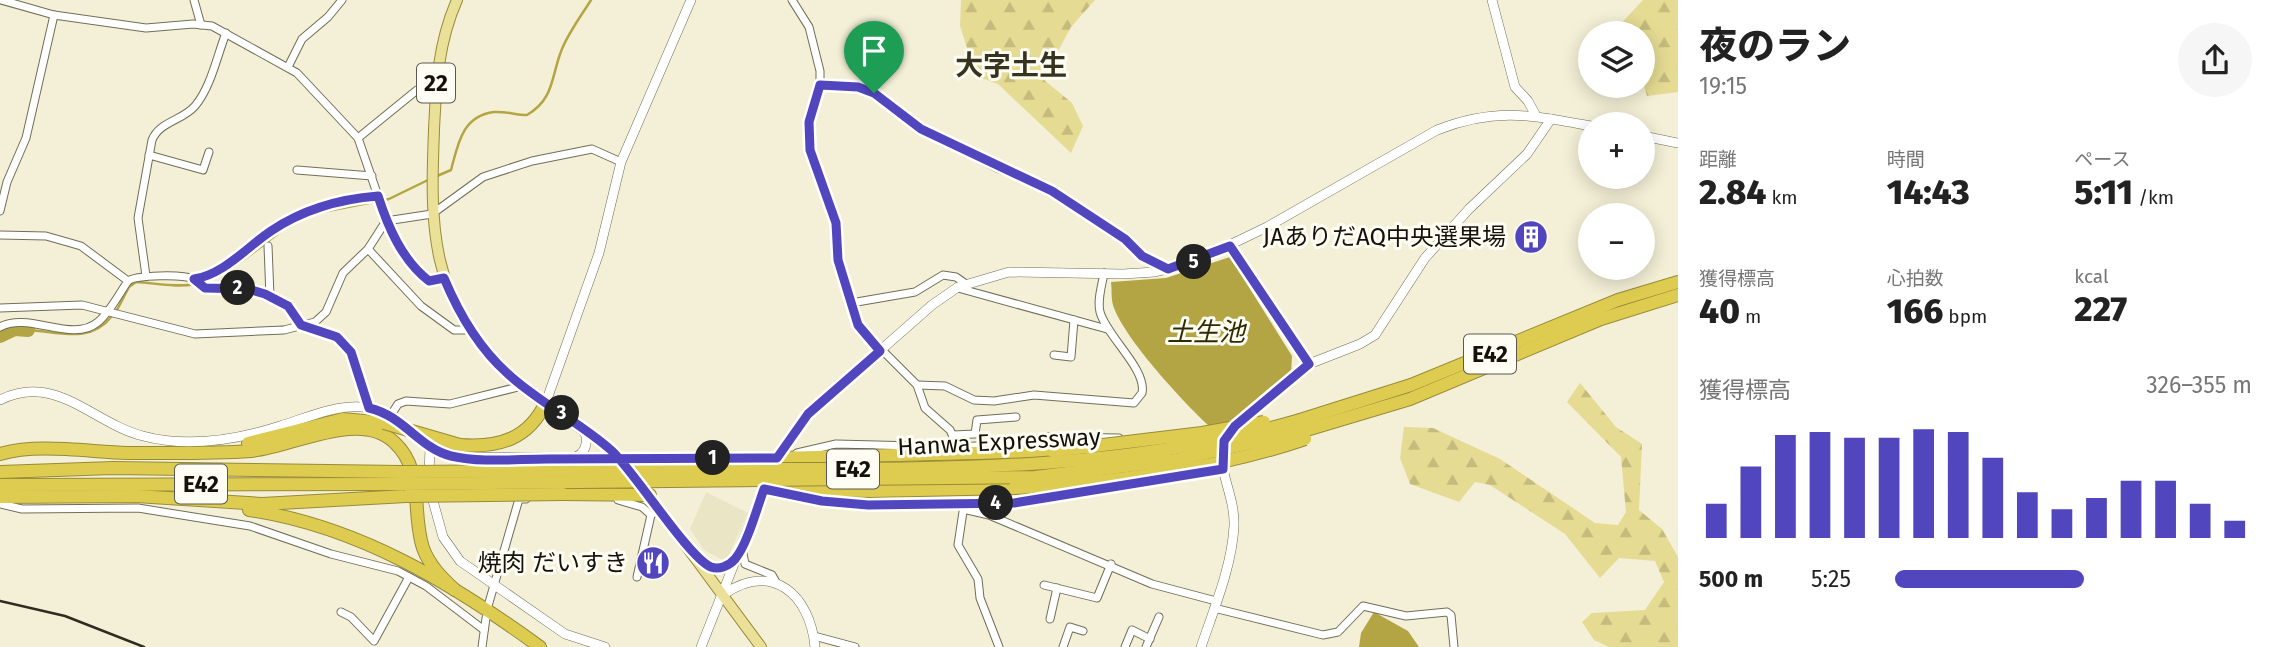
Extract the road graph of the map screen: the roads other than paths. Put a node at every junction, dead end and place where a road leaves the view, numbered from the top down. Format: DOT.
graph roads {
  1 [pos="1,0"];
  2 [pos="194,0"];
  3 [pos="342,0"];
  4 [pos="457,0"];
  5 [pos="691,0"];
  6 [pos="792,0"];
  7 [pos="1492,0"];
  8 [pos="54,15"];
  9 [pos="201,25"];
  10 [pos="226,33"];
  11 [pos="288,67"];
  12 [pos="436,85"];
  13 [pos="820,85"];
  14 [pos="1535,114"];
  15 [pos="1551,119"];
  16 [pos="1578,124"];
  17 [pos="358,138"];
  18 [pos="1655,138"];
  19 [pos="1678,143"];
  20 [pos="209,152"];
  21 [pos="149,155"];
  22 [pos="621,162"];
  23 [pos="297,170"];
  24 [pos="372,176"];
  25 [pos="378,197"];
  26 [pos="0,211"];
  27 [pos="432,214"];
  28 [pos="386,220"];
  29 [pos="0,235"];
  30 [pos="268,246"];
  31 [pos="1230,246"];
  32 [pos="368,249"];
  33 [pos="1168,269"];
  34 [pos="1104,274"];
  35 [pos="146,276"];
  36 [pos="444,278"];
  37 [pos="194,279"];
  38 [pos="128,281"];
  39 [pos="1678,282"];
  40 [pos="962,286"];
  41 [pos="1678,295"];
  42 [pos="270,296"];
  43 [pos="851,303"];
  44 [pos="0,308"];
  45 [pos="107,312"];
  46 [pos="1074,320"];
  47 [pos="301,325"];
  48 [pos="0,327"];
  49 [pos="471,330"];
  50 [pos="1107,330"];
  51 [pos="880,351"];
  52 [pos="1054,355"];
  53 [pos="1309,364"];
  54 [pos="917,385"];
  55 [pos="522,386"];
  56 [pos="0,400"];
  57 [pos="546,402"];
  58 [pos="369,408"];
  59 [pos="1016,417"];
  60 [pos="387,419"];
  61 [pos="1301,426"];
  62 [pos="582,427"];
  63 [pos="953,435"];
  64 [pos="430,447"];
  65 [pos="958,447"];
  66 [pos="182,452"];
  67 [pos="0,454"];
  68 [pos="620,458"];
  69 [pos="777,458"];
  70 [pos="572,459"];
  71 [pos="1223,469"];
  72 [pos="0,472"];
  73 [pos="1195,474"];
  74 [pos="403,484"];
  75 [pos="0,485"];
  76 [pos="764,489"];
  77 [pos="650,495"];
  78 [pos="0,496"];
  79 [pos="178,500"];
  80 [pos="0,504"];
  81 [pos="964,506"];
  82 [pos="655,511"];
  83 [pos="742,544"];
  84 [pos="692,552"];
  85 [pos="737,557"];
  86 [pos="1111,564"];
  87 [pos="409,577"];
  88 [pos="637,577"];
  89 [pos="777,584"];
  90 [pos="1044,585"];
  91 [pos="492,586"];
  92 [pos="1058,588"];
  93 [pos="455,590"];
  94 [pos="724,594"];
  95 [pos="1215,605"];
  96 [pos="488,606"];
  97 [pos="341,612"];
  98 [pos="1159,617"];
  99 [pos="486,618"];
  100 [pos="1050,619"];
  101 [pos="484,630"];
  102 [pos="1083,631"];
  103 [pos="814,636"];
  104 [pos="1150,639"];
  105 [pos="575,643"];
  106 [pos="482,647"];
  107 [pos="540,647"];
  108 [pos="605,647"];
  109 [pos="701,647"];
  110 [pos="761,647"];
  111 [pos="815,647"];
  112 [pos="855,647"];
  113 [pos="999,647"];
  114 [pos="1063,647"];
  115 [pos="1125,647"];
  116 [pos="1146,647"];
  117 [pos="1201,647"];
  118 [pos="1454,647"];
  1 -- 8 [label="street"];
  2 -- 9 [label="street"];
  3 -- 11 [label="street"];
  4 -- 12 [label="main road, 22"];
  5 -- 22 [label="street"];
  6 -- 13 [label="street"];
  7 -- 14 [label="street"];
  8 -- 9 [label="street"];
  8 -- 26 [label="street"];
  9 -- 10 [label="street"];
  10 -- 11 [label="street"];
  10 -- 21 [label="street"];
  11 -- 17 [label="street"];
  12 -- 17 [label="street"];
  12 -- 27 [label="main road, 22"];
  13 -- 33 [label="street"];
  13 -- 43 [label="street"];
  14 -- 15 [label="street"];
  14 -- 31 [label="street"];
  15 -- 16 [label="street"];
  15 -- 53 [label="street"];
  17 -- 24 [label="street"];
  18 -- 19 [label="street"];
  20 -- 21 [label="street"];
  21 -- 35 [label="street"];
  22 -- 27 [label="street"];
  22 -- 57 [label="street"];
  23 -- 24 [label="street"];
  24 -- 25 [label="street"];
  25 -- 28 [label="street"];
  25 -- 37 [label="street"];
  27 -- 28 [label="street"];
  27 -- 36 [label="main road, 22"];
  28 -- 32 [label="street"];
  28 -- 36 [label="street"];
  29 -- 38 [label="street"];
  30 -- 42 [label="street"];
  31 -- 33 [label="street"];
  31 -- 53 [label="street"];
  32 -- 47 [label="street"];
  32 -- 49 [label="street"];
  33 -- 34 [label="street"];
  34 -- 40 [label="street"];
  34 -- 50 [label="street"];
  35 -- 37 [label="street"];
  35 -- 38 [label="street"];
  36 -- 49 [label="main road, 22"];
  37 -- 42 [label="street"];
  38 -- 45 [label="street"];
  39 -- 61 [label="highway, E42"];
  40 -- 43 [label="street"];
  40 -- 46 [label="street"];
  40 -- 51 [label="street"];
  41 -- 61 [label="highway, Hanwa Expressway / E42"];
  42 -- 47 [label="street"];
  43 -- 51 [label="street"];
  44 -- 45 [label="street"];
  45 -- 47 [label="street"];
  45 -- 48 [label="street"];
  46 -- 50 [label="street"];
  46 -- 52 [label="street"];
  47 -- 58 [label="street"];
  49 -- 55 [label="main road, 22"];
  50 -- 54 [label="street"];
  51 -- 54 [label="street"];
  51 -- 69 [label="street"];
  53 -- 71 [label="street"];
  54 -- 63 [label="street"];
  55 -- 57 [label="main road, 22"];
  55 -- 60 [label="street"];
  56 -- 58 [label="street"];
  57 -- 60 [label="highway, bridge"];
  57 -- 62 [label="main road, 22"];
  58 -- 60 [label="street"];
  59 -- 63 [label="street"];
  60 -- 64 [label="street"];
  60 -- 66 [label="highway"];
  61 -- 69 [label="highway, bridge"];
  61 -- 74 [label="highway, Hanwa Expressway / E42, bridge"];
  61 -- 76 [label="highway, bridge"];
  62 -- 68 [label="main road, 22"];
  62 -- 70 [label="street"];
  63 -- 65 [label="street"];
  64 -- 70 [label="street"];
  64 -- 91 [label="street"];
  65 -- 69 [label="street"];
  65 -- 73 [label="street"];
  66 -- 67 [label="highway"];
  66 -- 93 [label="highway"];
  68 -- 69 [label="street"];
  68 -- 70 [label="street"];
  68 -- 77 [label="main road, 22"];
  69 -- 76 [label="street"];
  71 -- 73 [label="street"];
  71 -- 95 [label="street"];
  72 -- 74 [label="highway, Hanwa Expressway / E42"];
  73 -- 81 [label="street"];
  74 -- 75 [label="highway, Hanwa Expressway / E42"];
  74 -- 77 [label="highway, bridge"];
  74 -- 79 [label="highway"];
  76 -- 81 [label="street"];
  76 -- 83 [label="street"];
  77 -- 82 [label="main road, 22"];
  78 -- 79 [label="highway"];
  79 -- 93 [label="highway"];
  80 -- 87 [label="street"];
  81 -- 86 [label="street"];
  81 -- 113 [label="street"];
  82 -- 84 [label="main road, 22"];
  82 -- 88 [label="street"];
  82 -- 91 [label="street"];
  83 -- 85 [label="street"];
  83 -- 89 [label="street"];
  84 -- 85 [label="street"];
  84 -- 94 [label="main road, 22"];
  85 -- 94 [label="street"];
  86 -- 92 [label="street"];
  86 -- 95 [label="street"];
  87 -- 97 [label="street"];
  87 -- 101 [label="street"];
  89 -- 94 [label="street"];
  89 -- 103 [label="street"];
  90 -- 92 [label="street"];
  91 -- 96 [label="street"];
  91 -- 105 [label="street"];
  92 -- 100 [label="street"];
  93 -- 107 [label="highway"];
  94 -- 109 [label="street"];
  94 -- 110 [label="main road, 22"];
  95 -- 117 [label="street"];
  95 -- 118 [label="street"];
  98 -- 104 [label="street"];
  99 -- 101 [label="street"];
  101 -- 106 [label="street"];
  102 -- 114 [label="street"];
  103 -- 111 [label="street"];
  103 -- 112 [label="street"];
  104 -- 115 [label="street"];
  104 -- 116 [label="street"];
  105 -- 108 [label="street"];
}
